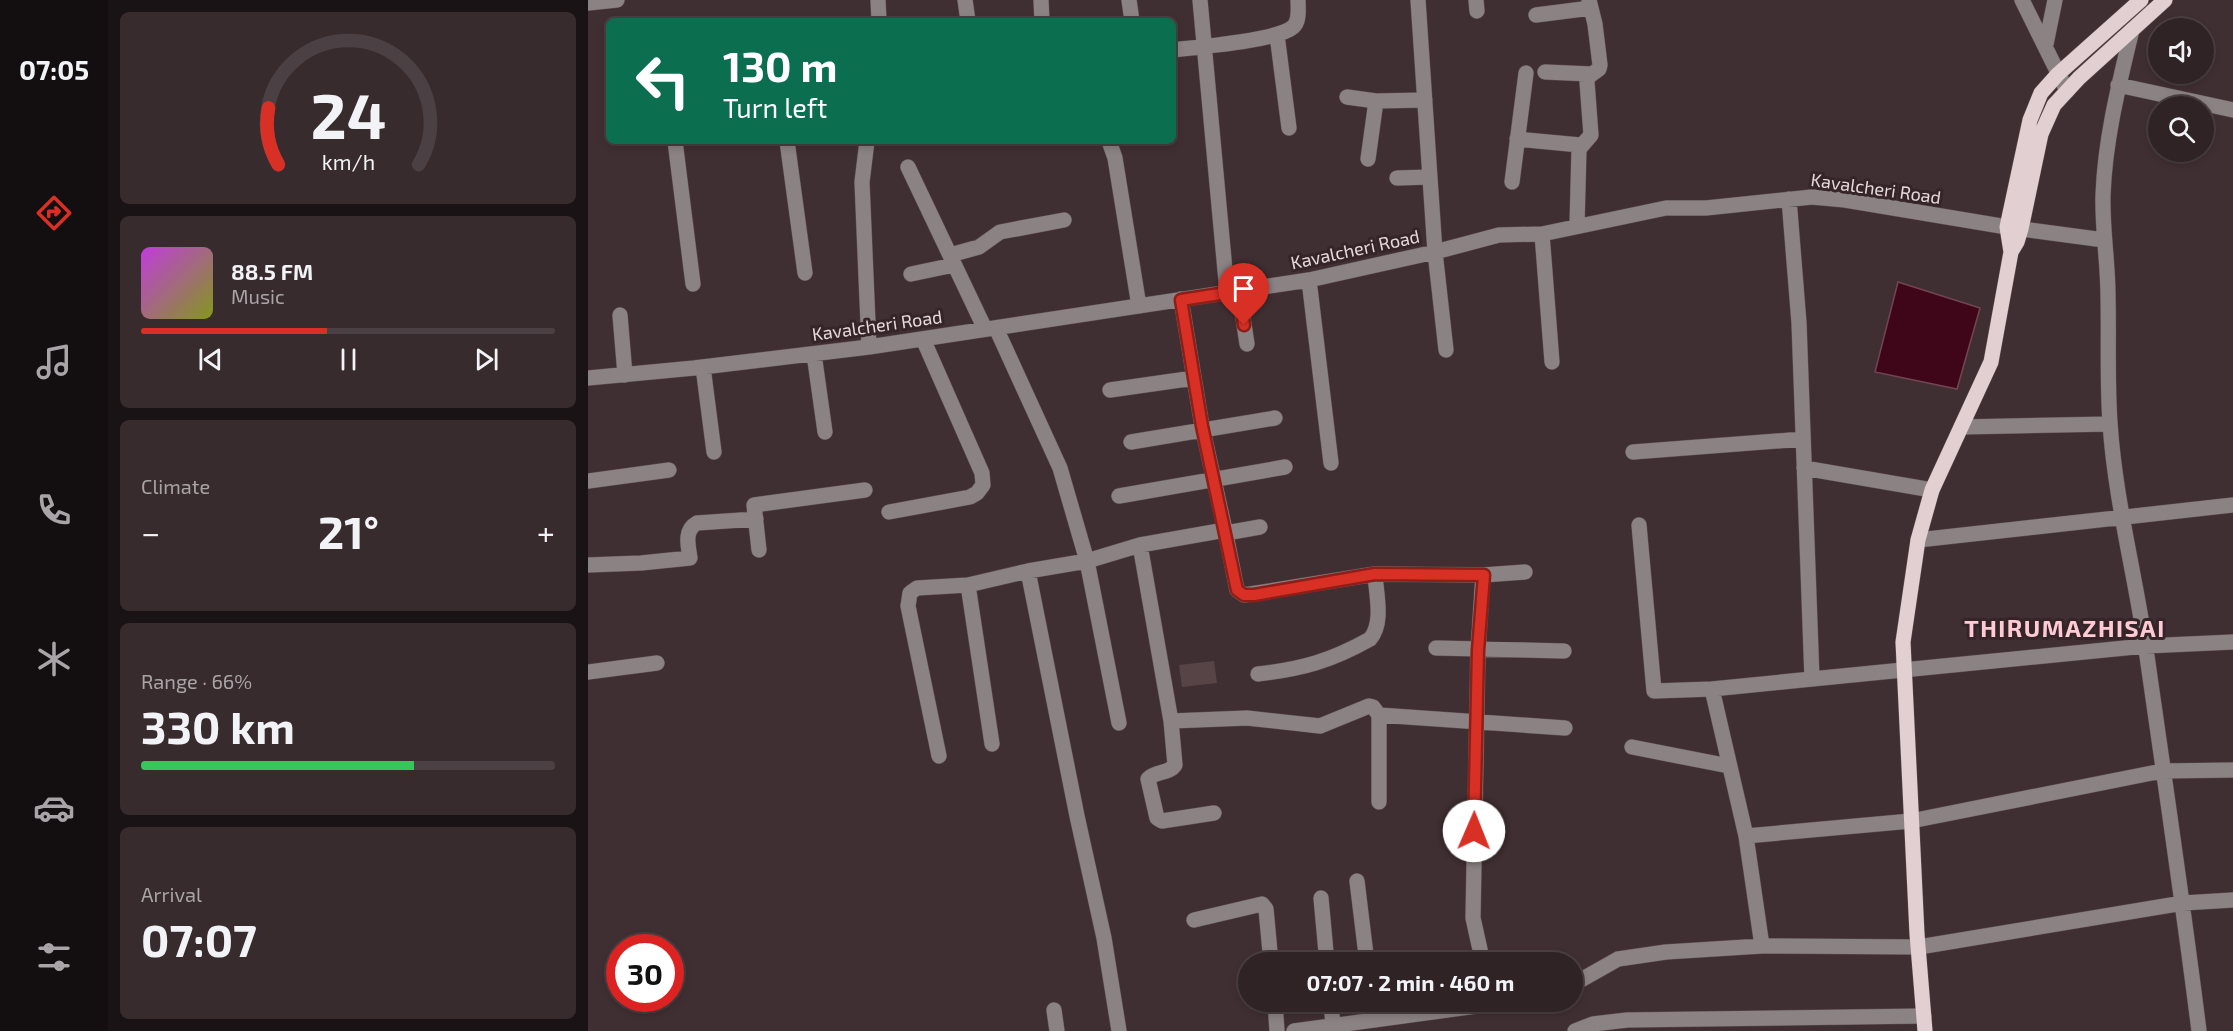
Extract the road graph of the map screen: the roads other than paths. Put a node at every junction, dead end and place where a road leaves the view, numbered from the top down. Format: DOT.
graph roads {
  1 [pos="617,0"];
  2 [pos="878,0"];
  3 [pos="965,0"];
  4 [pos="1041,0"];
  5 [pos="1129,0"];
  6 [pos="1200,0"];
  7 [pos="1298,0"];
  8 [pos="1418,0"];
  9 [pos="2022,0"];
  10 [pos="2055,0"];
  11 [pos="2141,0"];
  12 [pos="2165,0"];
  13 [pos="588,3"];
  14 [pos="1590,4"];
  15 [pos="1536,15"];
  16 [pos="879,18"];
  17 [pos="968,18"];
  18 [pos="1042,18"];
  19 [pos="1132,18"];
  20 [pos="2132,30"];
  21 [pos="1277,35"];
  22 [pos="2046,44"];
  23 [pos="1204,47"];
  24 [pos="1176,50"];
  25 [pos="1545,72"];
  26 [pos="1526,73"];
  27 [pos="1591,74"];
  28 [pos="2058,74"];
  29 [pos="2118,85"];
  30 [pos="2067,91"];
  31 [pos="1347,97"];
  32 [pos="1425,100"];
  33 [pos="1376,101"];
  34 [pos="2233,110"];
  35 [pos="1289,128"];
  36 [pos="1516,139"];
  37 [pos="675,144"];
  38 [pos="787,144"];
  39 [pos="867,144"];
  40 [pos="1110,144"];
  41 [pos="1580,145"];
  42 [pos="1368,159"];
  43 [pos="908,167"];
  44 [pos="1397,177"];
  45 [pos="1430,177"];
  46 [pos="1512,182"];
  47 [pos="1789,199"];
  48 [pos="1064,220"];
  49 [pos="1577,225"];
  50 [pos="2014,228"];
  51 [pos="1542,234"];
  52 [pos="2104,240"];
  53 [pos="1435,252"];
  54 [pos="952,260"];
  55 [pos="805,273"];
  56 [pos="911,274"];
  57 [pos="1309,280"];
  58 [pos="693,284"];
  59 [pos="1233,291"];
  60 [pos="1181,300"];
  61 [pos="1139,306"];
  62 [pos="620,315"];
  63 [pos="991,329"];
  64 [pos="923,339"];
  65 [pos="1247,344"];
  66 [pos="869,347"];
  67 [pos="1446,350"];
  68 [pos="814,354"];
  69 [pos="1552,362"];
  70 [pos="703,367"];
  71 [pos="625,375"];
  72 [pos="588,378"];
  73 [pos="1194,378"];
  74 [pos="1110,390"];
  75 [pos="1275,418"];
  76 [pos="2110,424"];
  77 [pos="1961,427"];
  78 [pos="1203,430"];
  79 [pos="825,432"];
  80 [pos="1803,439"];
  81 [pos="1131,442"];
  82 [pos="1633,452"];
  83 [pos="714,453"];
  84 [pos="1331,463"];
  85 [pos="1285,467"];
  86 [pos="1804,468"];
  87 [pos="669,470"];
  88 [pos="1215,479"];
  89 [pos="588,481"];
  90 [pos="865,490"];
  91 [pos="1932,490"];
  92 [pos="1119,496"];
  93 [pos="2233,505"];
  94 [pos="889,512"];
  95 [pos="2122,516"];
  96 [pos="756,519"];
  97 [pos="1639,525"];
  98 [pos="1260,527"];
  99 [pos="1225,532"];
  100 [pos="1918,540"];
  101 [pos="1140,545"];
  102 [pos="759,550"];
  103 [pos="1087,561"];
  104 [pos="588,565"];
  105 [pos="1028,571"];
  106 [pos="1525,572"];
  107 [pos="1375,574"];
  108 [pos="1484,575"];
  109 [pos="968,585"];
  110 [pos="2233,642"];
  111 [pos="2145,646"];
  112 [pos="1436,648"];
  113 [pos="1478,650"];
  114 [pos="1564,651"];
  115 [pos="657,663"];
  116 [pos="588,667"];
  117 [pos="1904,671"];
  118 [pos="1258,674"];
  119 [pos="1812,679"];
  120 [pos="1712,689"];
  121 [pos="1379,715"];
  122 [pos="1171,721"];
  123 [pos="1476,721"];
  124 [pos="1119,723"];
  125 [pos="1564,728"];
  126 [pos="992,744"];
  127 [pos="1632,747"];
  128 [pos="939,756"];
  129 [pos="1729,766"];
  130 [pos="2233,770"];
  131 [pos="2162,771"];
  132 [pos="1379,802"];
  133 [pos="1214,813"];
  134 [pos="1911,821"];
  135 [pos="1746,836"];
  136 [pos="1357,881"];
  137 [pos="1321,898"];
  138 [pos="2233,900"];
  139 [pos="2183,903"];
  140 [pos="1194,920"];
  141 [pos="1762,946"];
  142 [pos="1919,946"];
  143 [pos="1270,952"];
  144 [pos="1326,952"];
  145 [pos="1366,952"];
  146 [pos="1481,952"];
  147 [pos="1583,979"];
  148 [pos="1054,1010"];
  149 [pos="1276,1012"];
  150 [pos="1332,1012"];
  151 [pos="1374,1012"];
  152 [pos="1432,1012"];
  153 [pos="1375,1020"];
  154 [pos="1925,1024"];
  155 [pos="1333,1026"];
  156 [pos="1057,1031"];
  157 [pos="1119,1031"];
  158 [pos="1277,1031"];
  159 [pos="1294,1031"];
  160 [pos="1575,1031"];
  161 [pos="2199,1031"];
  1 -- 13 [label="street"];
  2 -- 16 [label="street"];
  3 -- 17 [label="street"];
  4 -- 18 [label="street"];
  5 -- 19 [label="street"];
  6 -- 23 [label="street"];
  7 -- 21 [label="street"];
  8 -- 32 [label="street"];
  9 -- 22 [label="street"];
  10 -- 22 [label="street"];
  11 -- 28 [label="main road"];
  12 -- 20 [label="main road"];
  14 -- 15 [label="street"];
  14 -- 27 [label="street"];
  20 -- 29 [label="street"];
  20 -- 30 [label="main road"];
  21 -- 23 [label="street"];
  21 -- 35 [label="street"];
  22 -- 28 [label="street"];
  23 -- 24 [label="street"];
  23 -- 59 [label="street"];
  25 -- 27 [label="street"];
  26 -- 36 [label="street"];
  27 -- 41 [label="street"];
  28 -- 30 [label="street"];
  28 -- 50 [label="main road"];
  29 -- 34 [label="street"];
  29 -- 52 [label="street"];
  30 -- 50 [label="main road"];
  31 -- 33 [label="street"];
  32 -- 33 [label="street"];
  32 -- 45 [label="street"];
  33 -- 42 [label="street"];
  36 -- 41 [label="street"];
  36 -- 46 [label="street"];
  37 -- 58 [label="street"];
  38 -- 55 [label="street"];
  39 -- 66 [label="street"];
  40 -- 61 [label="street"];
  41 -- 49 [label="street"];
  43 -- 54 [label="street"];
  44 -- 45 [label="street"];
  45 -- 53 [label="street"];
  47 -- 49 [label="street, Kavalcheri Road"];
  47 -- 50 [label="street, Kavalcheri Road"];
  47 -- 80 [label="street"];
  48 -- 54 [label="street"];
  49 -- 51 [label="street, Kavalcheri Road"];
  50 -- 52 [label="street, Kavalcheri Road"];
  50 -- 77 [label="main road"];
  51 -- 53 [label="street, Kavalcheri Road"];
  51 -- 69 [label="street"];
  52 -- 76 [label="street"];
  53 -- 57 [label="street, Kavalcheri Road"];
  53 -- 67 [label="street"];
  54 -- 56 [label="street"];
  54 -- 63 [label="street"];
  57 -- 59 [label="street, Kavalcheri Road"];
  57 -- 84 [label="street"];
  59 -- 60 [label="street, Kavalcheri Road"];
  59 -- 65 [label="street"];
  60 -- 61 [label="street, Kavalcheri Road"];
  60 -- 73 [label="street"];
  61 -- 63 [label="street, Kavalcheri Road"];
  62 -- 71 [label="street"];
  63 -- 64 [label="street, Kavalcheri Road"];
  63 -- 103 [label="street"];
  64 -- 66 [label="street, Kavalcheri Road"];
  64 -- 94 [label="street"];
  66 -- 68 [label="street, Kavalcheri Road"];
  68 -- 70 [label="street, Kavalcheri Road"];
  68 -- 79 [label="street"];
  70 -- 71 [label="street, Kavalcheri Road"];
  70 -- 83 [label="street"];
  71 -- 72 [label="street, Kavalcheri Road"];
  73 -- 74 [label="street"];
  73 -- 78 [label="street"];
  75 -- 78 [label="street"];
  76 -- 77 [label="street"];
  76 -- 95 [label="street"];
  77 -- 91 [label="main road"];
  78 -- 81 [label="street"];
  78 -- 88 [label="street"];
  80 -- 82 [label="street"];
  80 -- 86 [label="street"];
  85 -- 88 [label="street"];
  86 -- 91 [label="street"];
  86 -- 119 [label="street"];
  87 -- 89 [label="street"];
  88 -- 92 [label="street"];
  88 -- 99 [label="street"];
  90 -- 96 [label="street"];
  91 -- 100 [label="main road"];
  93 -- 95 [label="street"];
  95 -- 100 [label="street"];
  95 -- 111 [label="street"];
  96 -- 102 [label="street"];
  96 -- 104 [label="street"];
  97 -- 120 [label="street"];
  98 -- 99 [label="street"];
  99 -- 101 [label="street"];
  99 -- 107 [label="street"];
  100 -- 117 [label="main road"];
  101 -- 103 [label="street"];
  101 -- 122 [label="street"];
  103 -- 105 [label="street"];
  103 -- 124 [label="street"];
  105 -- 109 [label="street"];
  105 -- 157 [label="street"];
  106 -- 108 [label="street"];
  107 -- 108 [label="street"];
  107 -- 118 [label="street"];
  108 -- 113 [label="street"];
  109 -- 126 [label="street"];
  109 -- 128 [label="street"];
  110 -- 111 [label="street"];
  111 -- 117 [label="street"];
  111 -- 131 [label="street"];
  112 -- 113 [label="street"];
  113 -- 114 [label="street"];
  113 -- 123 [label="street"];
  115 -- 116 [label="street"];
  117 -- 119 [label="street"];
  117 -- 134 [label="main road"];
  119 -- 120 [label="street"];
  120 -- 129 [label="street"];
  121 -- 122 [label="street"];
  121 -- 123 [label="street"];
  121 -- 132 [label="street"];
  122 -- 133 [label="street"];
  123 -- 125 [label="street"];
  123 -- 146 [label="street"];
  127 -- 129 [label="street"];
  129 -- 135 [label="street"];
  130 -- 131 [label="street"];
  131 -- 134 [label="street"];
  131 -- 139 [label="street"];
  134 -- 135 [label="street"];
  134 -- 142 [label="main road"];
  135 -- 141 [label="street"];
  136 -- 145 [label="street"];
  137 -- 144 [label="street"];
  138 -- 139 [label="street"];
  139 -- 142 [label="street"];
  139 -- 161 [label="street"];
  140 -- 143 [label="street"];
  141 -- 142 [label="street"];
  141 -- 147 [label="street"];
  142 -- 154 [label="main road"];
  148 -- 156 [label="street"];
  149 -- 158 [label="street"];
  150 -- 155 [label="street"];
  151 -- 153 [label="street"];
  152 -- 153 [label="street"];
  153 -- 155 [label="street"];
  154 -- 160 [label="street"];
  155 -- 159 [label="street"];
}
